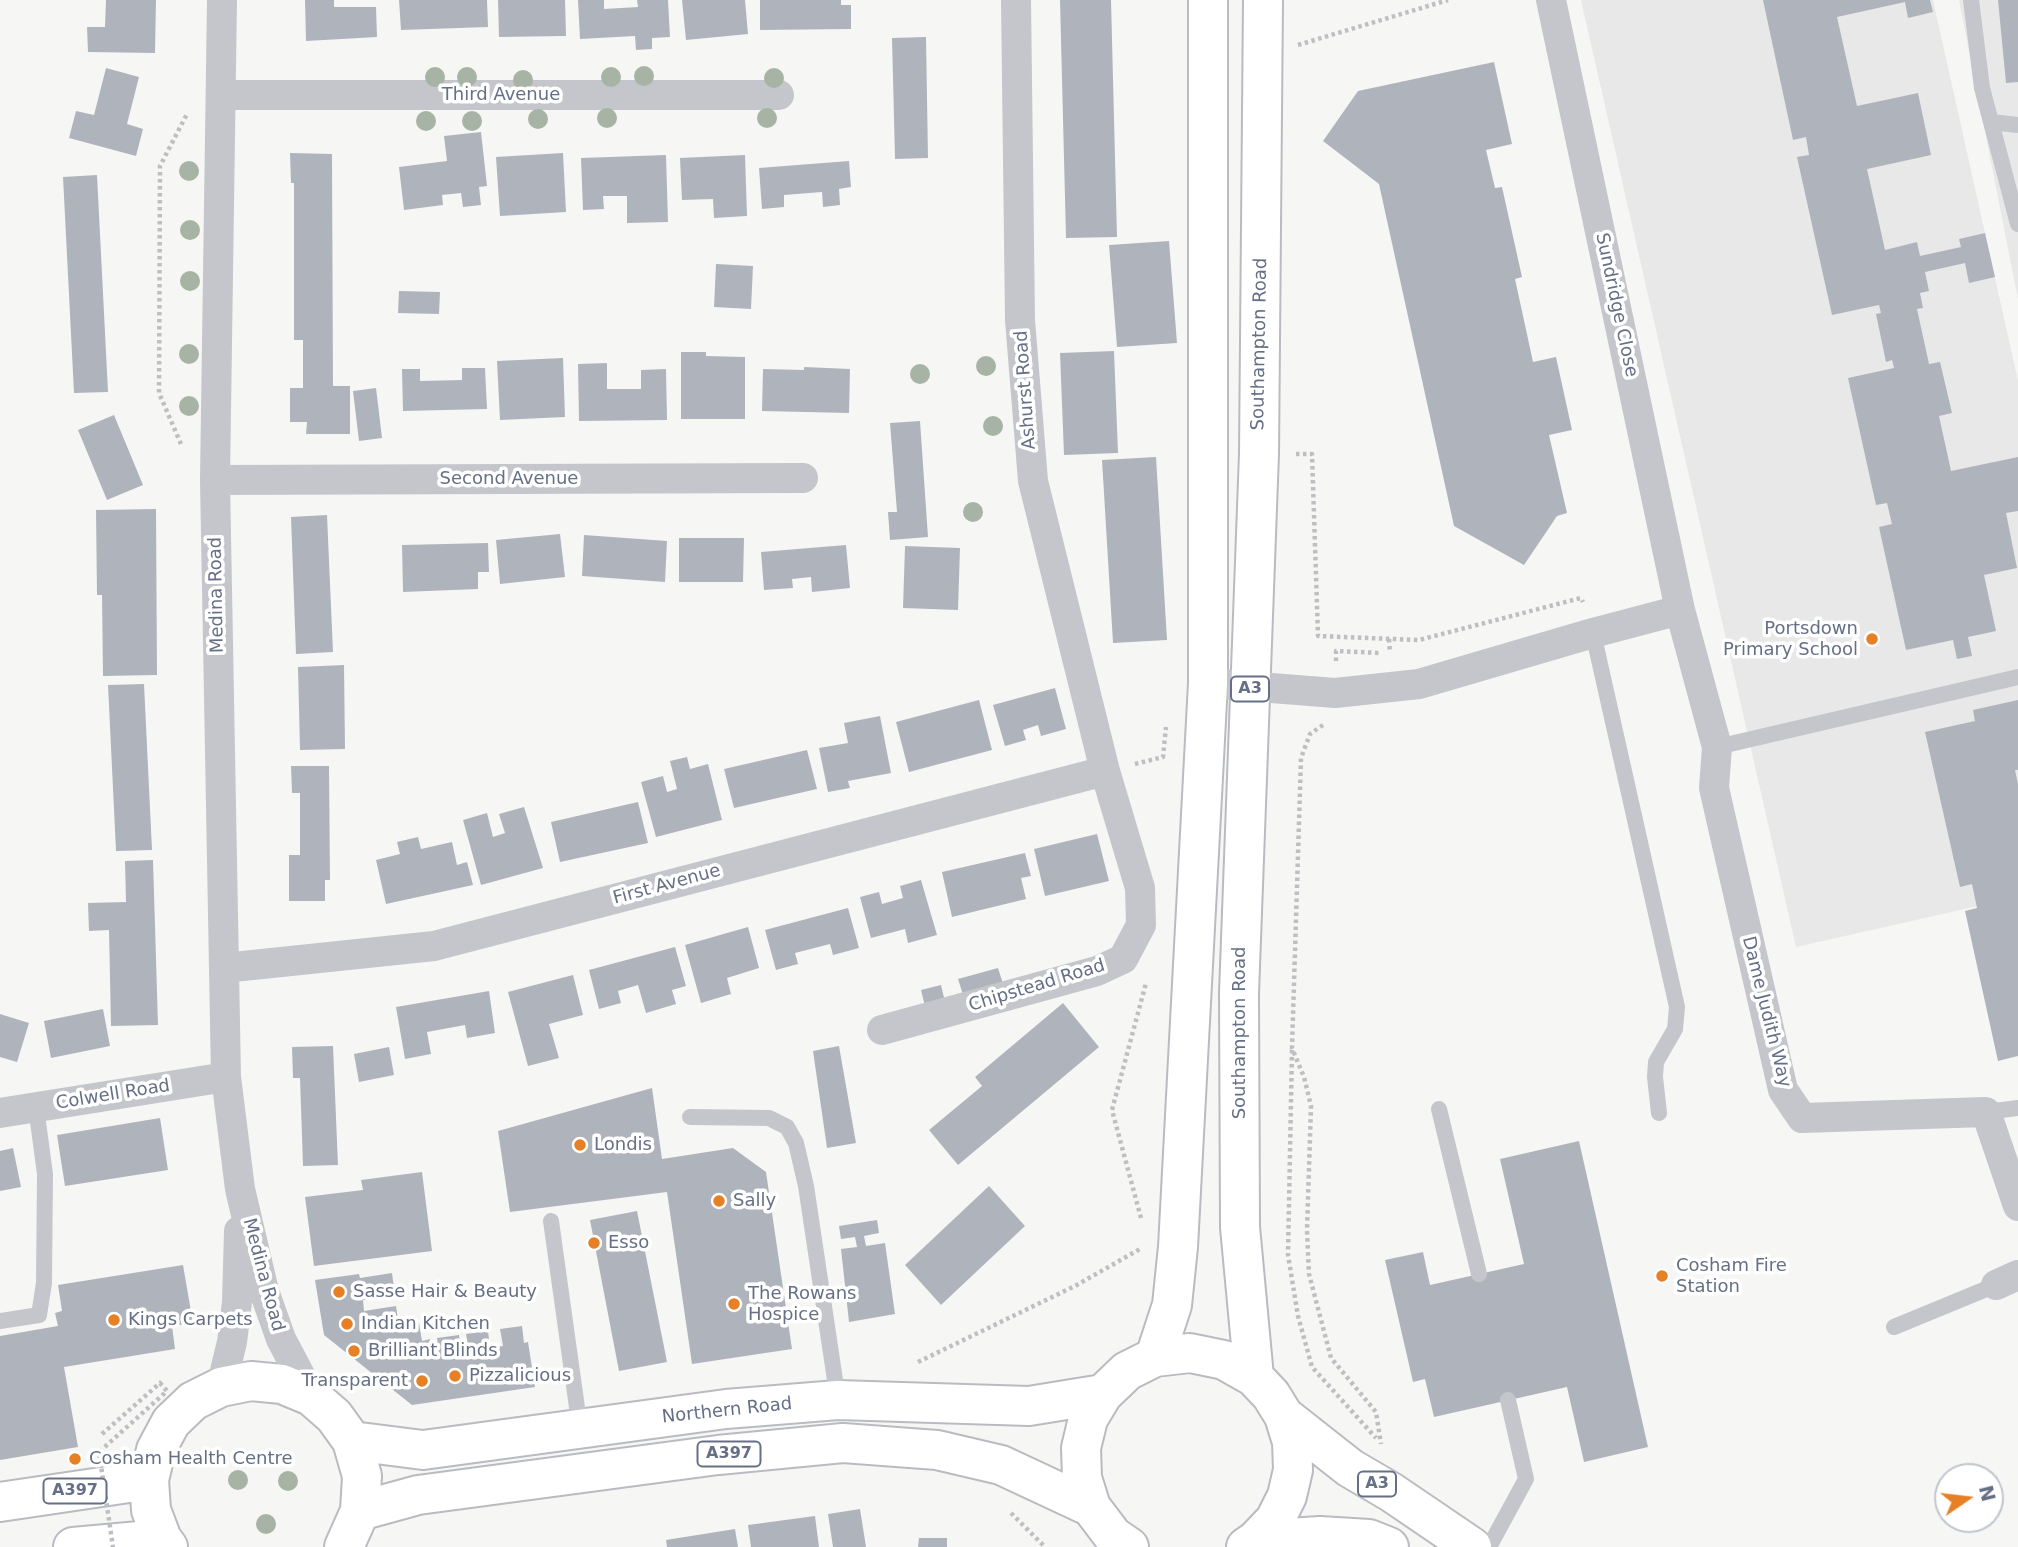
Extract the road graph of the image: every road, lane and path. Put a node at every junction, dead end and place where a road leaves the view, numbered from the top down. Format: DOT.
graph roads {
  1 [pos="222,0"];
  2 [pos="1016,0"];
  3 [pos="1208,0"];
  4 [pos="1263,0"];
  5 [pos="1448,0"];
  6 [pos="1551,0"];
  7 [pos="1971,0"];
  8 [pos="1263,56"];
  9 [pos="222,95"];
  10 [pos="779,95"];
  11 [pos="191,105"];
  12 [pos="1991,122"];
  13 [pos="2018,125"];
  14 [pos="2018,225"];
  15 [pos="185,452"];
  16 [pos="1259,454"];
  17 [pos="803,478"];
  18 [pos="215,480"];
  19 [pos="1680,610"];
  20 [pos="1593,633"];
  21 [pos="1389,639"];
  22 [pos="2018,677"];
  23 [pos="1208,682"];
  24 [pos="1250,687"];
  25 [pos="1335,693"];
  26 [pos="1717,747"];
  27 [pos="1163,757"];
  28 [pos="1165,768"];
  29 [pos="1105,771"];
  30 [pos="224,968"];
  31 [pos="1147,977"];
  32 [pos="882,1030"];
  33 [pos="1292,1048"];
  34 [pos="226,1077"];
  35 [pos="36,1107"];
  36 [pos="2018,1108"];
  37 [pos="1439,1109"];
  38 [pos="0,1112"];
  39 [pos="1986,1112"];
  40 [pos="1659,1113"];
  41 [pos="690,1116"];
  42 [pos="240,1189"];
  43 [pos="2018,1206"];
  44 [pos="1142,1220"];
  45 [pos="551,1221"];
  46 [pos="1148,1244"];
  47 [pos="1479,1274"];
  48 [pos="2007,1280"];
  49 [pos="0,1321"];
  50 [pos="1894,1327"];
  51 [pos="1155,1357"];
  52 [pos="918,1362"];
  53 [pos="1254,1377"];
  54 [pos="221,1387"];
  55 [pos="1103,1394"];
  56 [pos="311,1396"];
  57 [pos="838,1400"];
  58 [pos="1508,1400"];
  59 [pos="1284,1416"];
  60 [pos="580,1429"];
  61 [pos="102,1434"];
  62 [pos="352,1441"];
  63 [pos="1381,1444"];
  64 [pos="149,1480"];
  65 [pos="1391,1492"];
  66 [pos="0,1502"];
  67 [pos="1091,1507"];
  68 [pos="360,1511"];
  69 [pos="165,1543"];
  70 [pos="1251,1544"];
  71 [pos="73,1547"];
  72 [pos="113,1547"];
  73 [pos="344,1547"];
  74 [pos="1129,1547"];
  75 [pos="1389,1547"];
  76 [pos="1472,1547"];
  77 [pos="1489,1547"];
  1 -- 9 [label="street, Medina Road"];
  2 -- 29 [label="street, Ashurst Road"];
  3 -- 23 [label="main road, A3"];
  4 -- 8 [label="main road, Southampton Road / A3"];
  5 -- 8 [label="path"];
  6 -- 19 [label="street, Sundridge Close"];
  7 -- 12 [label="lane"];
  8 -- 16 [label="main road, Southampton Road / A3"];
  9 -- 10 [label="street, Third Avenue"];
  9 -- 18 [label="street, Medina Road"];
  11 -- 15 [label="path"];
  12 -- 13 [label="lane"];
  12 -- 14 [label="lane"];
  16 -- 21 [label="path"];
  16 -- 24 [label="main road, Southampton Road / A3"];
  17 -- 18 [label="street, Second Avenue"];
  18 -- 30 [label="street, Medina Road"];
  19 -- 20 [label="street"];
  19 -- 26 [label="street, Sundridge Close"];
  20 -- 21 [label="path"];
  20 -- 25 [label="street"];
  20 -- 40 [label="lane"];
  21 -- 25 [label="path"];
  22 -- 26 [label="lane"];
  23 -- 24 [label="street"];
  23 -- 51 [label="main road, A3"];
  24 -- 25 [label="street"];
  24 -- 53 [label="main road, Southampton Road / A3"];
  25 -- 33 [label="path"];
  26 -- 39 [label="street, Dame Judith Way"];
  27 -- 28 [label="path"];
  29 -- 30 [label="street, First Avenue"];
  29 -- 32 [label="street, Chipstead Road"];
  30 -- 34 [label="street, Medina Road"];
  31 -- 44 [label="path"];
  33 -- 63 [label="path"];
  33 -- 63 [label="path"];
  34 -- 35 [label="street, Colwell Road"];
  34 -- 42 [label="street, Medina Road"];
  35 -- 38 [label="street, Colwell Road"];
  35 -- 49 [label="lane"];
  36 -- 39 [label="lane"];
  37 -- 47 [label="lane"];
  39 -- 43 [label="street"];
  41 -- 57 [label="lane"];
  42 -- 54 [label="street, Medina Road"];
  42 -- 56 [label="street, Medina Road"];
  45 -- 60 [label="lane"];
  46 -- 52 [label="path"];
  48 -- 50 [label="lane"];
  51 -- 53 [label="main road, A3"];
  51 -- 55 [label="main road, A3"];
  53 -- 59 [label="main road, A3"];
  54 -- 56 [label="main road"];
  54 -- 64 [label="main road"];
  55 -- 57 [label="main road, Northern Road"];
  55 -- 67 [label="main road, A3"];
  56 -- 62 [label="main road"];
  57 -- 60 [label="main road, Northern Road"];
  58 -- 77 [label="lane"];
  59 -- 65 [label="main road, A3"];
  59 -- 70 [label="main road, A3"];
  60 -- 62 [label="main road, Northern Road"];
  61 -- 72 [label="path, bridge"];
  62 -- 68 [label="main road"];
  63 -- 65 [label="path"];
  64 -- 66 [label="main road, A397"];
  64 -- 69 [label="main road"];
  65 -- 76 [label="main road, A3"];
  67 -- 68 [label="main road, A397"];
  67 -- 74 [label="main road, A3"];
  68 -- 73 [label="main road"];
  69 -- 71 [label="main road"];
  70 -- 75 [label="main road, A3"];
}
